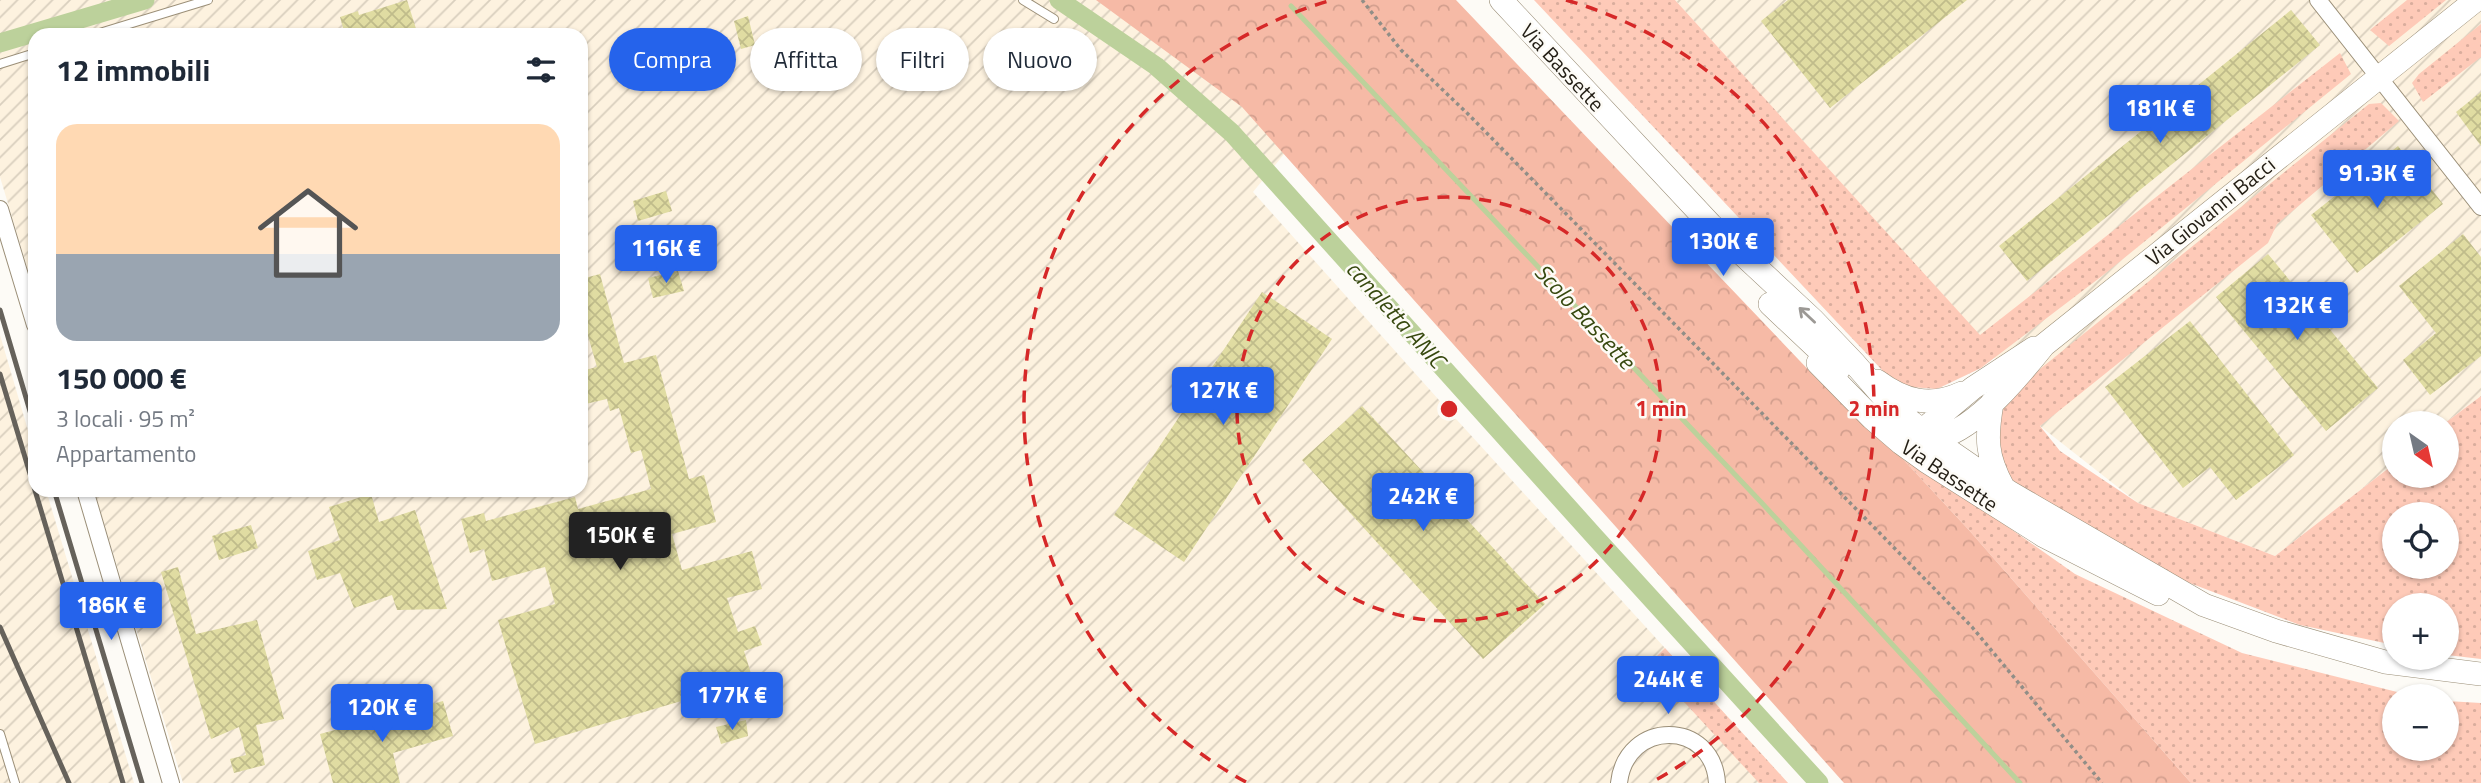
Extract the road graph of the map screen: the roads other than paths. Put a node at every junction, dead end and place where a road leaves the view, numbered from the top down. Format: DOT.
graph roads {
  1 [pos="208,0"];
  2 [pos="1023,0"];
  3 [pos="1501,0"];
  4 [pos="2318,0"];
  5 [pos="2476,0"];
  6 [pos="1054,19"];
  7 [pos="116,28"];
  8 [pos="28,55"];
  9 [pos="0,64"];
  10 [pos="2378,76"];
  11 [pos="2481,207"];
  12 [pos="0,209"];
  13 [pos="1711,225"];
  14 [pos="28,302"];
  15 [pos="1770,304"];
  16 [pos="2043,345"];
  17 [pos="1855,364"];
  18 [pos="1973,388"];
  19 [pos="1992,403"];
  20 [pos="1927,434"];
  21 [pos="2003,487"];
  22 [pos="87,497"];
  23 [pos="2091,562"];
  24 [pos="2204,605"];
  25 [pos="2481,674"];
  26 [pos="0,734"];
  27 [pos="1716,778"];
  28 [pos="15,783"];
  29 [pos="172,783"];
  30 [pos="1619,783"];
  31 [pos="1731,783"];
  1 -- 7 [label="lane"];
  2 -- 6 [label="lane"];
  3 -- 13 [label="main road, Via Bassette"];
  4 -- 10 [label="street"];
  5 -- 10 [label="main road, Via Giovanni Bacci"];
  8 -- 9 [label="lane"];
  10 -- 11 [label="street"];
  10 -- 16 [label="main road, Via Giovanni Bacci"];
  12 -- 14 [label="street"];
  13 -- 15 [label="main road, Via Bassette"];
  17 -- 13 [label="main road, Via Bassette, one-way"];
  15 -- 20 [label="main road, Via Bassette"];
  15 -- 23 [label="main road, Via Bassette"];
  16 -- 18 [label="main road, Via Giovanni Bacci"];
  16 -- 19 [label="main road, Via Giovanni Bacci"];
  17 -- 18 [label="main road, Via Giovanni Bacci"];
  17 -- 20 [label="main road, Via Bassette"];
  18 -- 20 [label="main road, Via Giovanni Bacci"];
  19 -- 20 [label="main road, Via Giovanni Bacci"];
  19 -- 21 [label="main road"];
  20 -- 21 [label="main road, Via Bassette"];
  20 -- 23 [label="main road, Via Bassette"];
  21 -- 24 [label="main road, Via Bassette"];
  22 -- 29 [label="street"];
  23 -- 24 [label="main road, Via Bassette"];
  24 -- 25 [label="main road, Via Bassette"];
  26 -- 28 [label="lane"];
  27 -- 30 [label="street"];
  27 -- 31 [label="street"];
}
